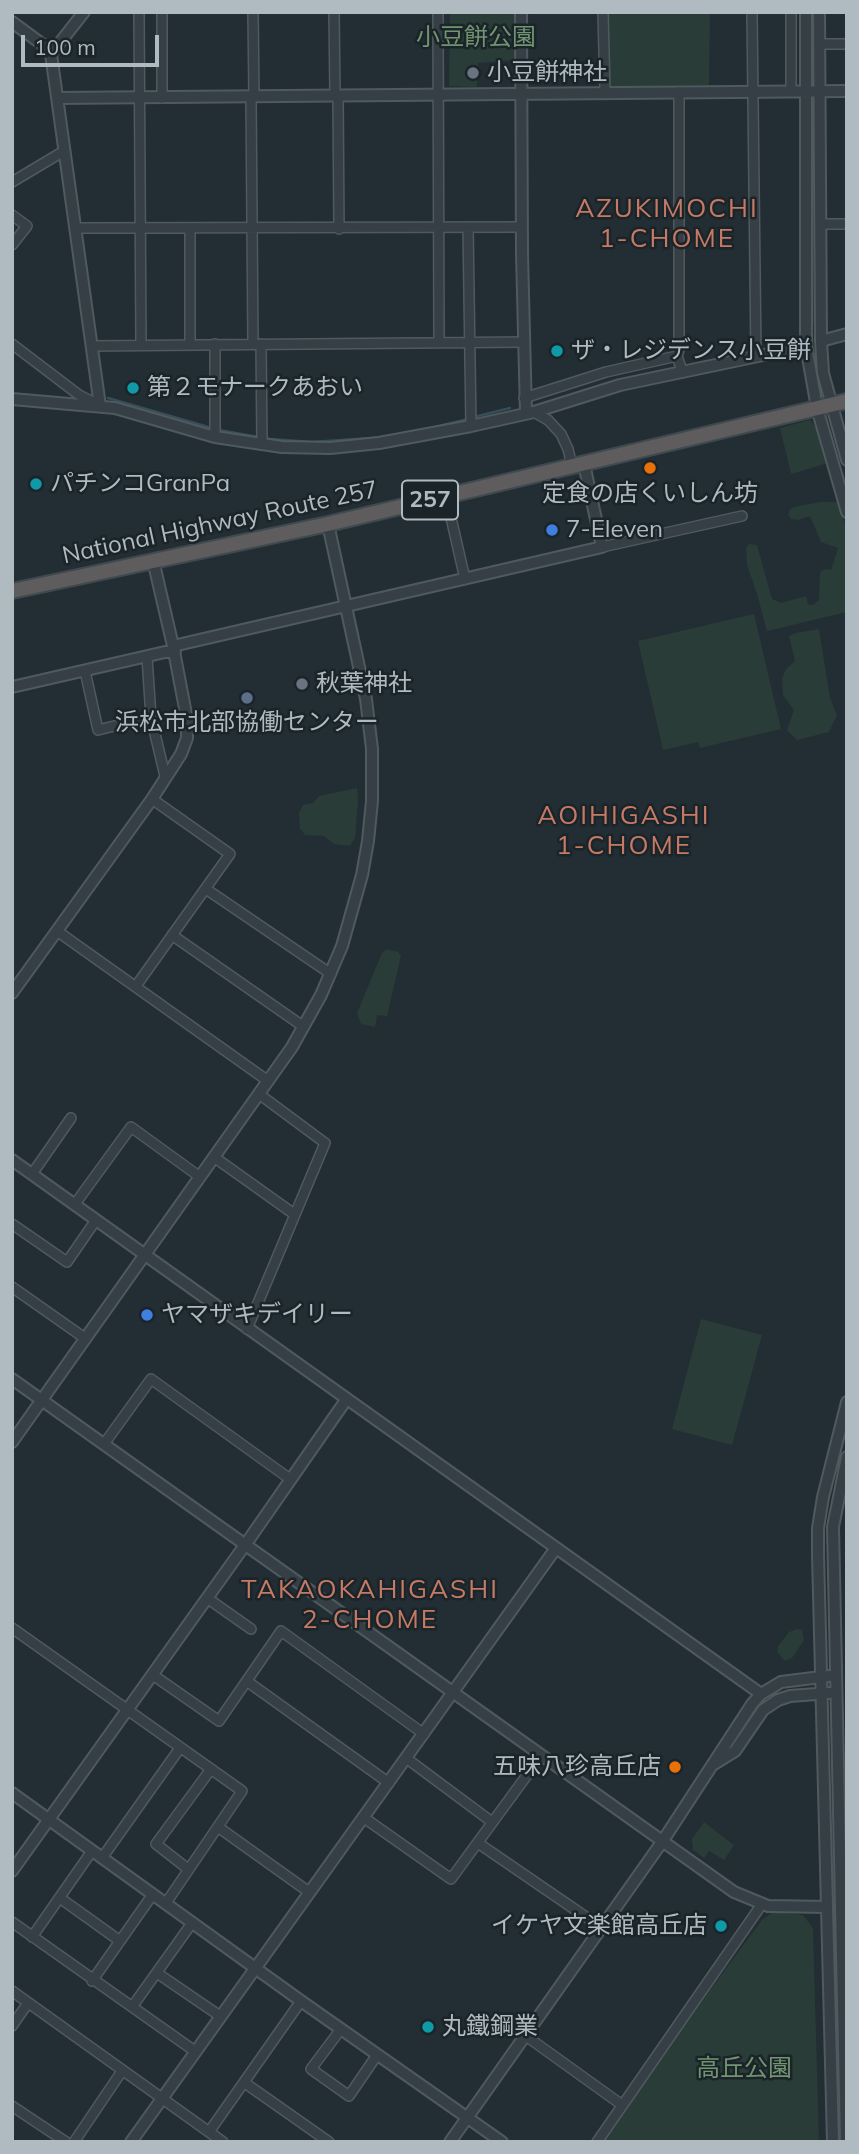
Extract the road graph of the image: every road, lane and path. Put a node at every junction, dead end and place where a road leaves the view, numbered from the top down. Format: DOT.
graph roads {
  1 [pos="84,12"];
  2 [pos="139,12"];
  3 [pos="162,12"];
  4 [pos="253,12"];
  5 [pos="334,12"];
  6 [pos="438,12"];
  7 [pos="521,12"];
  8 [pos="603,12"];
  9 [pos="752,12"];
  10 [pos="791,12"];
  11 [pos="806,12"];
  12 [pos="819,12"];
  13 [pos="12,22"];
  14 [pos="819,44"];
  15 [pos="847,44"];
  16 [pos="51,54"];
  17 [pos="820,90"];
  18 [pos="847,90"];
  19 [pos="791,91"];
  20 [pos="806,91"];
  21 [pos="679,92"];
  22 [pos="753,92"];
  23 [pos="521,93"];
  24 [pos="605,93"];
  25 [pos="439,94"];
  26 [pos="336,95"];
  27 [pos="253,97"];
  28 [pos="57,98"];
  29 [pos="140,98"];
  30 [pos="162,98"];
  31 [pos="64,150"];
  32 [pos="12,182"];
  33 [pos="12,215"];
  34 [pos="821,224"];
  35 [pos="847,224"];
  36 [pos="438,227"];
  37 [pos="468,227"];
  38 [pos="522,227"];
  39 [pos="75,228"];
  40 [pos="141,229"];
  41 [pos="190,229"];
  42 [pos="252,229"];
  43 [pos="339,229"];
  44 [pos="12,245"];
  45 [pos="847,334"];
  46 [pos="821,341"];
  47 [pos="470,342"];
  48 [pos="524,342"];
  49 [pos="439,343"];
  50 [pos="12,344"];
  51 [pos="215,344"];
  52 [pos="257,344"];
  53 [pos="92,345"];
  54 [pos="141,345"];
  55 [pos="190,345"];
  56 [pos="806,346"];
  57 [pos="677,356"];
  58 [pos="756,357"];
  59 [pos="682,371"];
  60 [pos="524,398"];
  61 [pos="12,400"];
  62 [pos="847,401"];
  63 [pos="100,406"];
  64 [pos="824,406"];
  65 [pos="530,412"];
  66 [pos="471,420"];
  67 [pos="216,431"];
  68 [pos="262,440"];
  69 [pos="847,460"];
  70 [pos="578,465"];
  71 [pos="446,496"];
  72 [pos="847,512"];
  73 [pos="742,516"];
  74 [pos="328,523"];
  75 [pos="602,547"];
  76 [pos="153,560"];
  77 [pos="465,579"];
  78 [pos="12,592"];
  79 [pos="347,606"];
  80 [pos="174,649"];
  81 [pos="147,657"];
  82 [pos="85,671"];
  83 [pos="12,687"];
  84 [pos="151,717"];
  85 [pos="165,776"];
  86 [pos="152,799"];
  87 [pos="206,889"];
  88 [pos="57,931"];
  89 [pos="172,935"];
  90 [pos="331,974"];
  91 [pos="136,986"];
  92 [pos="12,993"];
  93 [pos="304,1027"];
  94 [pos="268,1082"];
  95 [pos="259,1094"];
  96 [pos="71,1118"];
  97 [pos="214,1157"];
  98 [pos="12,1160"];
  99 [pos="32,1174"];
  100 [pos="200,1177"];
  101 [pos="75,1204"];
  102 [pos="294,1214"];
  103 [pos="96,1220"];
  104 [pos="12,1224"];
  105 [pos="146,1255"];
  106 [pos="12,1286"];
  107 [pos="247,1329"];
  108 [pos="86,1339"];
  109 [pos="12,1379"];
  110 [pos="346,1400"];
  111 [pos="42,1401"];
  112 [pos="847,1402"];
  113 [pos="12,1442"];
  114 [pos="104,1444"];
  115 [pos="847,1457"];
  116 [pos="290,1479"];
  117 [pos="245,1545"];
  118 [pos="556,1548"];
  119 [pos="207,1598"];
  120 [pos="12,1628"];
  121 [pos="251,1629"];
  122 [pos="153,1675"];
  123 [pos="822,1676"];
  124 [pos="836,1676"];
  125 [pos="248,1682"];
  126 [pos="452,1693"];
  127 [pos="836,1693"];
  128 [pos="823,1694"];
  129 [pos="761,1695"];
  130 [pos="127,1709"];
  131 [pos="424,1734"];
  132 [pos="180,1748"];
  133 [pos="541,1756"];
  134 [pos="406,1758"];
  135 [pos="714,1764"];
  136 [pos="211,1769"];
  137 [pos="388,1783"];
  138 [pos="12,1793"];
  139 [pos="363,1818"];
  140 [pos="49,1819"];
  141 [pos="492,1822"];
  142 [pos="218,1827"];
  143 [pos="662,1842"];
  144 [pos="478,1843"];
  145 [pos="97,1854"];
  146 [pos="188,1869"];
  147 [pos="12,1871"];
  148 [pos="309,1892"];
  149 [pos="153,1894"];
  150 [pos="60,1898"];
  151 [pos="166,1903"];
  152 [pos="762,1904"];
  153 [pos="827,1907"];
  154 [pos="12,1922"];
  155 [pos="192,1923"];
  156 [pos="602,1928"];
  157 [pos="32,1937"];
  158 [pos="120,1941"];
  159 [pos="255,1968"];
  160 [pos="157,1973"];
  161 [pos="92,1981"];
  162 [pos="12,1992"];
  163 [pos="301,2001"];
  164 [pos="28,2003"];
  165 [pos="132,2007"];
  166 [pos="220,2017"];
  167 [pos="12,2026"];
  168 [pos="341,2029"];
  169 [pos="526,2036"];
  170 [pos="196,2052"];
  171 [pos="377,2055"];
  172 [pos="122,2071"];
  173 [pos="245,2083"];
  174 [pos="162,2099"];
  175 [pos="622,2105"];
  176 [pos="12,2106"];
  177 [pos="468,2117"];
  178 [pos="209,2132"];
  179 [pos="66,2142"];
  180 [pos="74,2142"];
  181 [pos="131,2142"];
  182 [pos="223,2142"];
  183 [pos="329,2142"];
  184 [pos="450,2142"];
  185 [pos="502,2142"];
  186 [pos="597,2142"];
  187 [pos="833,2142"];
  188 [pos="846,2142"];
  1 -- 16 [label="street"];
  2 -- 29 [label="street"];
  3 -- 30 [label="street"];
  4 -- 27 [label="street"];
  5 -- 26 [label="street"];
  6 -- 25 [label="street"];
  7 -- 23 [label="street"];
  8 -- 24 [label="street"];
  9 -- 22 [label="street"];
  10 -- 19 [label="street"];
  11 -- 20 [label="street"];
  12 -- 14 [label="street"];
  13 -- 16 [label="street"];
  14 -- 15 [label="street"];
  14 -- 17 [label="street"];
  16 -- 28 [label="street"];
  17 -- 18 [label="street"];
  17 -- 20 [label="street"];
  17 -- 34 [label="street"];
  19 -- 20 [label="street"];
  19 -- 22 [label="street"];
  20 -- 56 [label="street"];
  21 -- 22 [label="street"];
  21 -- 24 [label="street"];
  21 -- 57 [label="street"];
  22 -- 58 [label="street"];
  23 -- 24 [label="street"];
  23 -- 25 [label="street"];
  23 -- 38 [label="street"];
  25 -- 26 [label="street"];
  25 -- 36 [label="street"];
  26 -- 27 [label="street"];
  26 -- 43 [label="street"];
  27 -- 30 [label="street"];
  27 -- 42 [label="street"];
  28 -- 29 [label="street"];
  28 -- 31 [label="street"];
  29 -- 30 [label="street"];
  29 -- 40 [label="street"];
  31 -- 32 [label="street"];
  31 -- 39 [label="street"];
  33 -- 44 [label="street"];
  34 -- 35 [label="street"];
  34 -- 46 [label="street"];
  36 -- 37 [label="street"];
  36 -- 43 [label="street"];
  36 -- 49 [label="street"];
  37 -- 38 [label="street"];
  37 -- 47 [label="street"];
  38 -- 48 [label="street"];
  39 -- 40 [label="street"];
  39 -- 53 [label="street"];
  40 -- 41 [label="street"];
  40 -- 54 [label="street"];
  41 -- 42 [label="street"];
  41 -- 55 [label="street"];
  42 -- 43 [label="street"];
  42 -- 52 [label="street"];
  45 -- 46 [label="street"];
  46 -- 64 [label="street"];
  47 -- 48 [label="street"];
  47 -- 49 [label="street"];
  47 -- 66 [label="street"];
  48 -- 60 [label="street"];
  49 -- 52 [label="street"];
  50 -- 63 [label="street"];
  51 -- 52 [label="street"];
  51 -- 55 [label="street"];
  51 -- 67 [label="street"];
  52 -- 68 [label="street"];
  53 -- 54 [label="street"];
  53 -- 63 [label="street"];
  54 -- 55 [label="street"];
  56 -- 58 [label="street"];
  56 -- 64 [label="street"];
  57 -- 59 [label="street"];
  57 -- 60 [label="street"];
  58 -- 59 [label="street"];
  59 -- 65 [label="street"];
  60 -- 65 [label="street"];
  61 -- 63 [label="street"];
  62 -- 64 [label="highway, National Highway Route 257 / 257"];
  63 -- 67 [label="street"];
  64 -- 69 [label="street"];
  64 -- 70 [label="highway, National Highway Route 257 / 257"];
  64 -- 72 [label="street"];
  65 -- 66 [label="street"];
  65 -- 70 [label="street"];
  66 -- 68 [label="street"];
  67 -- 68 [label="street"];
  70 -- 71 [label="highway, National Highway Route 257 / 257"];
  70 -- 75 [label="street"];
  71 -- 74 [label="highway, National Highway Route 257 / 257"];
  71 -- 77 [label="street"];
  73 -- 75 [label="street"];
  74 -- 76 [label="highway, National Highway Route 257 / 257"];
  74 -- 79 [label="street"];
  75 -- 77 [label="street"];
  76 -- 78 [label="highway, National Highway Route 257 / 257"];
  76 -- 80 [label="street"];
  77 -- 79 [label="street"];
  79 -- 80 [label="street"];
  79 -- 90 [label="street"];
  80 -- 81 [label="street"];
  80 -- 85 [label="street"];
  81 -- 82 [label="street"];
  81 -- 84 [label="street"];
  82 -- 83 [label="street"];
  82 -- 84 [label="street"];
  84 -- 85 [label="street"];
  85 -- 86 [label="street"];
  86 -- 87 [label="street"];
  86 -- 88 [label="street"];
  87 -- 89 [label="street"];
  87 -- 90 [label="street"];
  88 -- 91 [label="street"];
  88 -- 92 [label="street"];
  89 -- 91 [label="street"];
  89 -- 93 [label="street"];
  90 -- 93 [label="street"];
  91 -- 94 [label="street"];
  93 -- 94 [label="street"];
  94 -- 95 [label="street"];
  95 -- 97 [label="street"];
  95 -- 102 [label="street"];
  96 -- 99 [label="street"];
  97 -- 100 [label="street"];
  97 -- 102 [label="street"];
  98 -- 99 [label="street"];
  99 -- 101 [label="street"];
  100 -- 101 [label="street"];
  100 -- 105 [label="street"];
  101 -- 103 [label="street"];
  102 -- 107 [label="street"];
  103 -- 104 [label="street"];
  103 -- 105 [label="street"];
  105 -- 107 [label="street"];
  105 -- 108 [label="street"];
  106 -- 108 [label="street"];
  107 -- 110 [label="street"];
  108 -- 111 [label="street"];
  109 -- 111 [label="street"];
  110 -- 116 [label="street"];
  110 -- 118 [label="street"];
  111 -- 113 [label="street"];
  111 -- 114 [label="street"];
  112 -- 123 [label="street"];
  114 -- 116 [label="street"];
  114 -- 117 [label="street"];
  115 -- 124 [label="street"];
  116 -- 117 [label="street"];
  117 -- 119 [label="street"];
  117 -- 126 [label="street"];
  118 -- 126 [label="street"];
  118 -- 129 [label="street"];
  119 -- 121 [label="street"];
  119 -- 122 [label="street"];
  120 -- 130 [label="street"];
  122 -- 125 [label="street"];
  122 -- 130 [label="street"];
  123 -- 124 [label="street"];
  123 -- 128 [label="street"];
  123 -- 129 [label="street"];
  124 -- 127 [label="street"];
  125 -- 131 [label="street"];
  125 -- 137 [label="street"];
  126 -- 131 [label="street"];
  126 -- 133 [label="street"];
  127 -- 128 [label="street"];
  127 -- 188 [label="street"];
  128 -- 135 [label="street"];
  128 -- 153 [label="street"];
  129 -- 135 [label="street"];
  130 -- 132 [label="street"];
  130 -- 140 [label="street"];
  131 -- 134 [label="street"];
  132 -- 136 [label="street"];
  132 -- 145 [label="street"];
  133 -- 141 [label="street"];
  133 -- 143 [label="street"];
  134 -- 137 [label="street"];
  134 -- 141 [label="street"];
  135 -- 143 [label="street"];
  136 -- 142 [label="street"];
  136 -- 146 [label="street"];
  137 -- 139 [label="street"];
  138 -- 140 [label="street"];
  139 -- 144 [label="street"];
  139 -- 148 [label="street"];
  140 -- 145 [label="street"];
  140 -- 147 [label="street"];
  141 -- 144 [label="street"];
  142 -- 146 [label="street"];
  142 -- 148 [label="street"];
  143 -- 152 [label="street"];
  143 -- 156 [label="street"];
  144 -- 156 [label="street"];
  145 -- 149 [label="street"];
  145 -- 150 [label="street"];
  146 -- 151 [label="street"];
  148 -- 159 [label="street"];
  149 -- 151 [label="street"];
  149 -- 158 [label="street"];
  150 -- 157 [label="street"];
  150 -- 158 [label="street"];
  151 -- 155 [label="street"];
  152 -- 153 [label="street"];
  152 -- 175 [label="street"];
  153 -- 187 [label="street"];
  154 -- 157 [label="street"];
  155 -- 159 [label="street"];
  155 -- 160 [label="street"];
  156 -- 169 [label="street"];
  157 -- 161 [label="street"];
  158 -- 161 [label="street"];
  159 -- 163 [label="street"];
  159 -- 166 [label="street"];
  160 -- 165 [label="street"];
  160 -- 166 [label="street"];
  161 -- 165 [label="street"];
  162 -- 164 [label="street"];
  163 -- 168 [label="street"];
  163 -- 173 [label="street"];
  164 -- 167 [label="street"];
  164 -- 172 [label="street"];
  165 -- 170 [label="street"];
  166 -- 170 [label="street"];
  168 -- 171 [label="street"];
  168 -- 171 [label="street"];
  169 -- 175 [label="street"];
  169 -- 177 [label="street"];
  170 -- 174 [label="street"];
  171 -- 177 [label="street"];
  172 -- 174 [label="street"];
  172 -- 180 [label="street"];
  173 -- 178 [label="street"];
  173 -- 183 [label="street"];
  174 -- 178 [label="street"];
  174 -- 181 [label="street"];
  175 -- 186 [label="street"];
  176 -- 179 [label="street"];
  177 -- 184 [label="street"];
  177 -- 185 [label="street"];
  178 -- 182 [label="street"];
}
